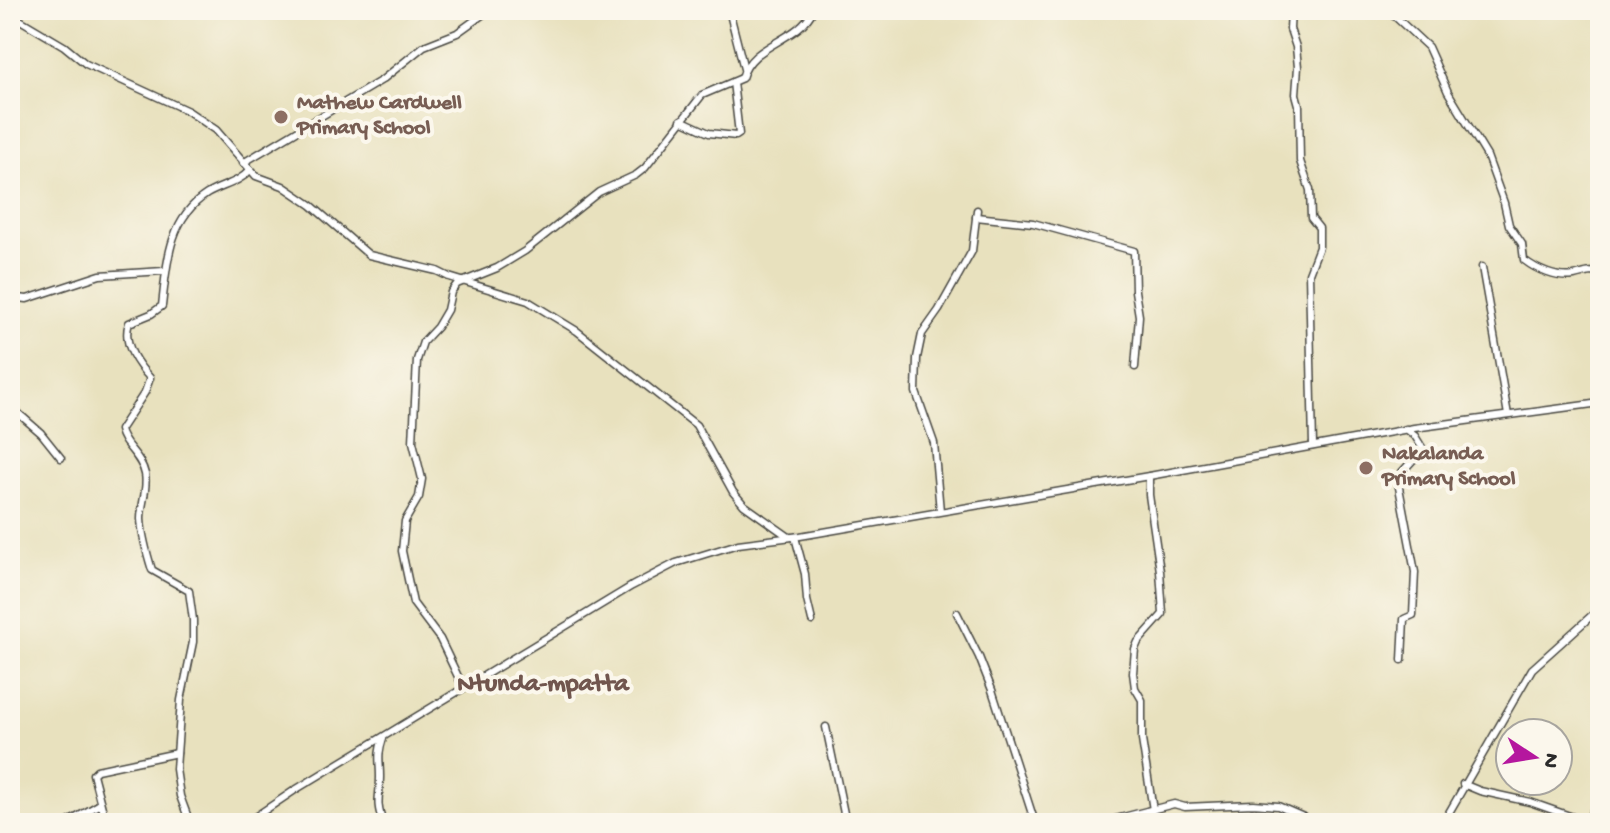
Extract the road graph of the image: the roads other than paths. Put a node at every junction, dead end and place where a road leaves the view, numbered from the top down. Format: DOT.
graph roads {
  1 [pos="489,10"];
  2 [pos="729,10"];
  3 [pos="813,10"];
  4 [pos="1291,10"];
  5 [pos="1388,10"];
  6 [pos="10,14"];
  7 [pos="744,70"];
  8 [pos="733,82"];
  9 [pos="681,120"];
  10 [pos="243,163"];
  11 [pos="250,170"];
  12 [pos="1482,267"];
  13 [pos="164,271"];
  14 [pos="1600,274"];
  15 [pos="463,281"];
  16 [pos="10,302"];
  17 [pos="1135,367"];
  18 [pos="1600,403"];
  19 [pos="10,406"];
  20 [pos="1508,415"];
  21 [pos="1406,429"];
  22 [pos="1313,446"];
  23 [pos="61,458"];
  24 [pos="1149,476"];
  25 [pos="940,511"];
  26 [pos="792,537"];
  27 [pos="1600,608"];
  28 [pos="957,613"];
  29 [pos="812,621"];
  30 [pos="1402,660"];
  31 [pos="463,687"];
  32 [pos="826,727"];
  33 [pos="383,738"];
  34 [pos="177,753"];
  35 [pos="1463,784"];
  36 [pos="1600,798"];
  37 [pos="100,804"];
  38 [pos="1150,811"];
  39 [pos="103,812"];
  40 [pos="67,823"];
  41 [pos="190,823"];
  42 [pos="246,823"];
  43 [pos="383,823"];
  44 [pos="846,823"];
  45 [pos="1035,823"];
  46 [pos="1100,823"];
  47 [pos="1150,823"];
  48 [pos="1317,823"];
  49 [pos="1443,823"];
  1 -- 10 [label="street"];
  2 -- 7 [label="street"];
  3 -- 7 [label="street"];
  4 -- 22 [label="street"];
  5 -- 14 [label="street"];
  6 -- 10 [label="street"];
  7 -- 8 [label="street"];
  8 -- 9 [label="street"];
  8 -- 9 [label="street"];
  9 -- 15 [label="street"];
  10 -- 11 [label="street"];
  11 -- 13 [label="street"];
  11 -- 15 [label="street"];
  12 -- 20 [label="street"];
  13 -- 16 [label="street"];
  13 -- 34 [label="street"];
  15 -- 26 [label="street"];
  15 -- 31 [label="street"];
  17 -- 25 [label="street"];
  18 -- 20 [label="street"];
  19 -- 23 [label="street"];
  20 -- 21 [label="street"];
  21 -- 22 [label="street"];
  21 -- 30 [label="street"];
  22 -- 24 [label="street"];
  24 -- 25 [label="street"];
  24 -- 38 [label="street"];
  25 -- 26 [label="street"];
  26 -- 29 [label="street"];
  26 -- 31 [label="street"];
  27 -- 35 [label="street"];
  28 -- 45 [label="street"];
  31 -- 33 [label="street"];
  32 -- 44 [label="street"];
  33 -- 42 [label="street"];
  33 -- 43 [label="street"];
  34 -- 37 [label="street"];
  34 -- 41 [label="street"];
  35 -- 36 [label="street"];
  35 -- 49 [label="street"];
  37 -- 39 [label="street"];
  37 -- 40 [label="street"];
  38 -- 46 [label="street"];
  38 -- 47 [label="street"];
  38 -- 48 [label="street"];
}
